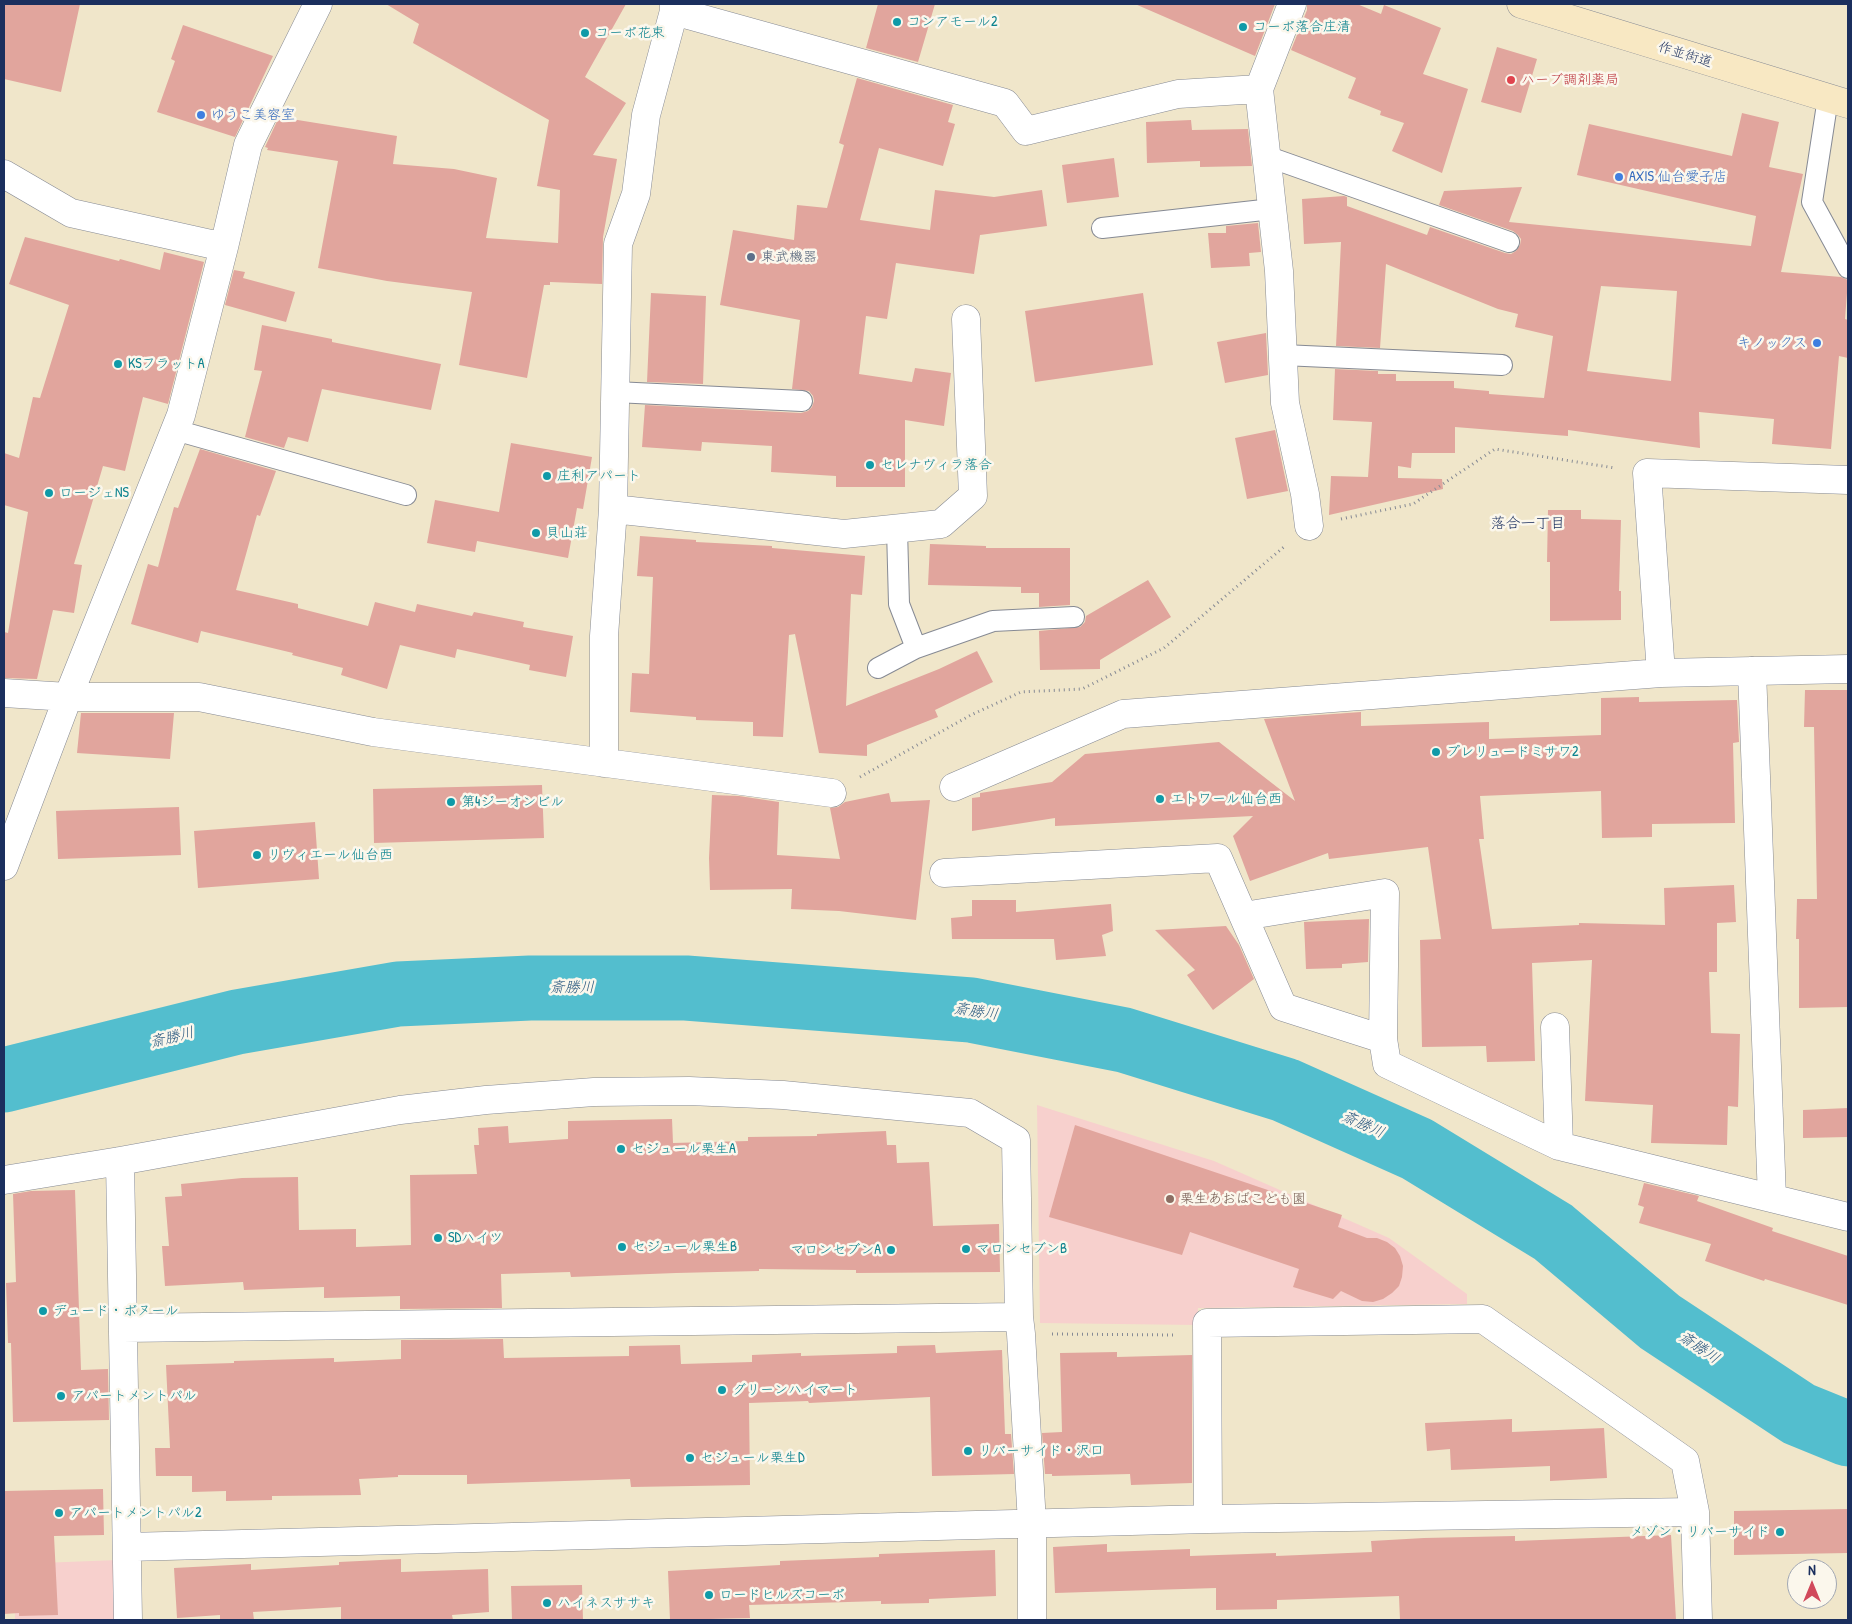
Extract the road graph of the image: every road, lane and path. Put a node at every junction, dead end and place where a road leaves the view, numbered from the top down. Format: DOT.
graph roads {
  1 [pos="318,4"];
  2 [pos="1292,4"];
  3 [pos="1522,4"];
  4 [pos="674,7"];
  5 [pos="1258,89"];
  6 [pos="1838,101"];
  7 [pos="1266,156"];
  8 [pos="4,174"];
  9 [pos="1272,209"];
  10 [pos="1102,228"];
  11 [pos="1509,242"];
  12 [pos="224,247"];
  13 [pos="1848,268"];
  14 [pos="966,319"];
  15 [pos="1283,355"];
  16 [pos="1502,366"];
  17 [pos="616,392"];
  18 [pos="802,402"];
  19 [pos="175,430"];
  20 [pos="1648,473"];
  21 [pos="1848,480"];
  22 [pos="406,495"];
  23 [pos="613,509"];
  24 [pos="1309,526"];
  25 [pos="896,529"];
  26 [pos="1074,617"];
  27 [pos="916,648"];
  28 [pos="878,668"];
  29 [pos="1848,670"];
  30 [pos="1752,671"];
  31 [pos="1661,673"];
  32 [pos="4,693"];
  33 [pos="68,697"];
  34 [pos="604,763"];
  35 [pos="954,787"];
  36 [pos="832,793"];
  37 [pos="4,866"];
  38 [pos="944,873"];
  39 [pos="1244,916"];
  40 [pos="1555,1027"];
  41 [pos="1384,1039"];
  42 [pos="1558,1146"];
  43 [pos="120,1161"];
  44 [pos="4,1180"];
  45 [pos="1772,1198"];
  46 [pos="1848,1217"];
  47 [pos="1020,1325"];
  48 [pos="123,1328"];
  49 [pos="1207,1335"];
  50 [pos="1695,1512"];
  51 [pos="1208,1519"];
  52 [pos="1032,1523"];
  53 [pos="127,1547"];
  54 [pos="128,1620"];
  55 [pos="1032,1620"];
  56 [pos="1698,1620"];
  1 -- 12 [label="street"];
  2 -- 5 [label="street"];
  3 -- 6 [label="street, 作並街道"];
  4 -- 5 [label="street"];
  4 -- 17 [label="street"];
  5 -- 7 [label="street"];
  6 -- 13 [label="lane"];
  7 -- 9 [label="street"];
  7 -- 11 [label="lane"];
  8 -- 12 [label="street"];
  9 -- 10 [label="lane"];
  9 -- 15 [label="street"];
  12 -- 19 [label="street"];
  14 -- 25 [label="street"];
  15 -- 16 [label="lane"];
  15 -- 24 [label="street"];
  17 -- 18 [label="lane"];
  17 -- 23 [label="street"];
  19 -- 22 [label="lane"];
  19 -- 33 [label="street"];
  20 -- 21 [label="street"];
  20 -- 24 [label="path"];
  20 -- 31 [label="street"];
  23 -- 25 [label="street"];
  23 -- 34 [label="street"];
  24 -- 36 [label="path"];
  25 -- 27 [label="lane"];
  26 -- 27 [label="lane"];
  27 -- 28 [label="lane"];
  29 -- 30 [label="street"];
  30 -- 31 [label="street"];
  30 -- 45 [label="street"];
  31 -- 35 [label="street"];
  32 -- 33 [label="street"];
  33 -- 34 [label="street"];
  33 -- 37 [label="street"];
  34 -- 36 [label="street"];
  38 -- 39 [label="street"];
  39 -- 41 [label="street"];
  39 -- 41 [label="street"];
  40 -- 42 [label="street"];
  41 -- 42 [label="street"];
  42 -- 45 [label="street"];
  43 -- 44 [label="street"];
  43 -- 47 [label="street"];
  43 -- 48 [label="street"];
  45 -- 46 [label="street"];
  47 -- 48 [label="street"];
  47 -- 49 [label="path"];
  47 -- 52 [label="street"];
  48 -- 53 [label="street"];
  49 -- 50 [label="street"];
  49 -- 51 [label="street"];
  50 -- 51 [label="street"];
  50 -- 56 [label="street"];
  51 -- 52 [label="street"];
  52 -- 53 [label="street"];
  52 -- 55 [label="street"];
  53 -- 54 [label="street"];
}
